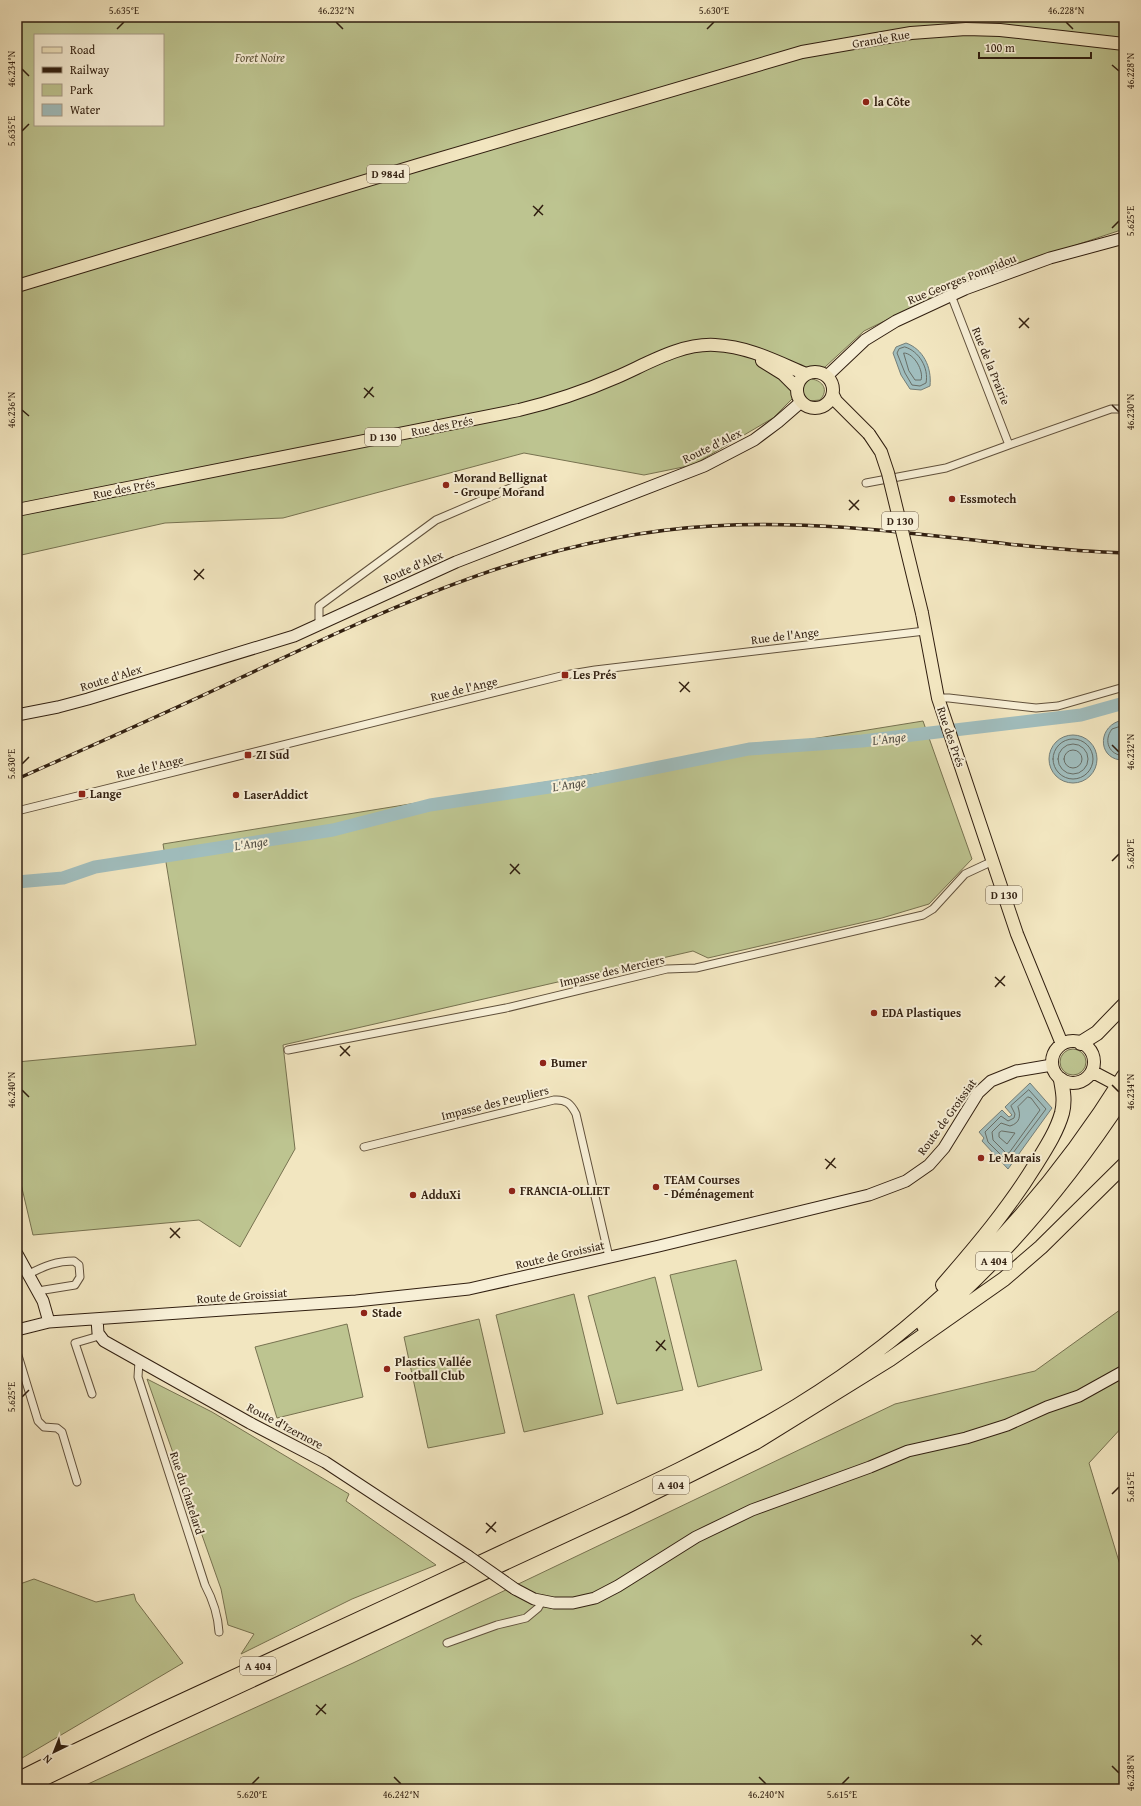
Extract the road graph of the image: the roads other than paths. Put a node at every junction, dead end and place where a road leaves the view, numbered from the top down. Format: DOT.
graph roads {
  1 [pos="1124,44"];
  2 [pos="1124,238"];
  3 [pos="17,286"];
  4 [pos="951,295"];
  5 [pos="742,349"];
  6 [pos="806,374"];
  7 [pos="827,376"];
  8 [pos="797,388"];
  9 [pos="833,395"];
  10 [pos="801,402"];
  11 [pos="825,406"];
  12 [pos="1124,409"];
  13 [pos="865,430"];
  14 [pos="1009,445"];
  15 [pos="529,480"];
  16 [pos="866,483"];
  17 [pos="17,510"];
  18 [pos="319,624"];
  19 [pos="925,631"];
  20 [pos="1124,687"];
  21 [pos="938,698"];
  22 [pos="17,715"];
  23 [pos="17,811"];
  24 [pos="993,861"];
  25 [pos="1124,1005"];
  26 [pos="1082,1042"];
  27 [pos="1062,1044"];
  28 [pos="288,1050"];
  29 [pos="1052,1065"];
  30 [pos="1092,1072"];
  31 [pos="1118,1079"];
  32 [pos="1061,1080"];
  33 [pos="1124,1096"];
  34 [pos="364,1147"];
  35 [pos="1124,1165"];
  36 [pos="17,1254"];
  37 [pos="609,1257"];
  38 [pos="29,1274"];
  39 [pos="38,1290"];
  40 [pos="97,1319"];
  41 [pos="49,1322"];
  42 [pos="17,1330"];
  43 [pos="902,1331"];
  44 [pos="99,1336"];
  45 [pos="17,1352"];
  46 [pos="139,1361"];
  47 [pos="1124,1371"];
  48 [pos="92,1394"];
  49 [pos="832,1395"];
  50 [pos="77,1482"];
  51 [pos="542,1601"];
  52 [pos="220,1632"];
  53 [pos="447,1643"];
  54 [pos="17,1780"];
  55 [pos="22,1789"];
  1 -- 3 [label="main road, Grande Rue / D 984d"];
  2 -- 4 [label="street, Rue Georges Pompidou"];
  4 -- 7 [label="street, Rue Georges Pompidou"];
  4 -- 14 [label="street, Rue de la Prairie"];
  5 -- 6 [label="main road, Rue des Prés / D 130"];
  5 -- 8 [label="main road, Rue des Prés / D 130"];
  5 -- 17 [label="main road, Rue des Prés / D 130"];
  6 -- 7 [label="main road"];
  6 -- 8 [label="main road"];
  7 -- 9 [label="main road"];
  8 -- 10 [label="main road"];
  9 -- 11 [label="main road"];
  9 -- 13 [label="main road, D 130"];
  10 -- 11 [label="main road"];
  10 -- 18 [label="street, Route d'Alex"];
  11 -- 13 [label="main road, D 130"];
  12 -- 14 [label="street"];
  13 -- 19 [label="main road, Rue des Prés / D 130, bridge"];
  14 -- 16 [label="street"];
  15 -- 18 [label="street"];
  18 -- 22 [label="street, Route d'Alex"];
  19 -- 21 [label="main road, Rue des Prés / D 130"];
  19 -- 23 [label="street, Rue de l'Ange"];
  20 -- 21 [label="street"];
  21 -- 24 [label="main road, Rue des Prés / D 130"];
  24 -- 27 [label="main road, Rue des Prés / D 130"];
  24 -- 28 [label="street, Impasse des Merciers"];
  25 -- 26 [label="highway"];
  26 -- 27 [label="main road"];
  26 -- 30 [label="main road"];
  27 -- 29 [label="main road"];
  29 -- 32 [label="main road"];
  29 -- 37 [label="street, Route de Groissiat"];
  30 -- 31 [label="main road"];
  30 -- 32 [label="main road"];
  31 -- 43 [label="highway, A 404"];
  32 -- 43 [label="highway"];
  33 -- 49 [label="highway, A 404"];
  34 -- 37 [label="street, Impasse des Peupliers"];
  35 -- 49 [label="highway"];
  36 -- 38 [label="street"];
  37 -- 40 [label="street, Route de Groissiat"];
  38 -- 39 [label="street"];
  38 -- 39 [label="street"];
  39 -- 41 [label="street"];
  40 -- 41 [label="street, Route de Groissiat"];
  40 -- 44 [label="street"];
  41 -- 42 [label="street, Route de Groissiat"];
  43 -- 54 [label="highway, A 404"];
  44 -- 46 [label="street, Route d'Izernore"];
  44 -- 48 [label="street"];
  45 -- 50 [label="street"];
  46 -- 51 [label="street, Route d'Izernore, bridge"];
  46 -- 52 [label="street, Rue du Chatelard"];
  47 -- 51 [label="street, Route d'Izernore"];
  49 -- 55 [label="highway, A 404"];
  51 -- 53 [label="street"];
}
